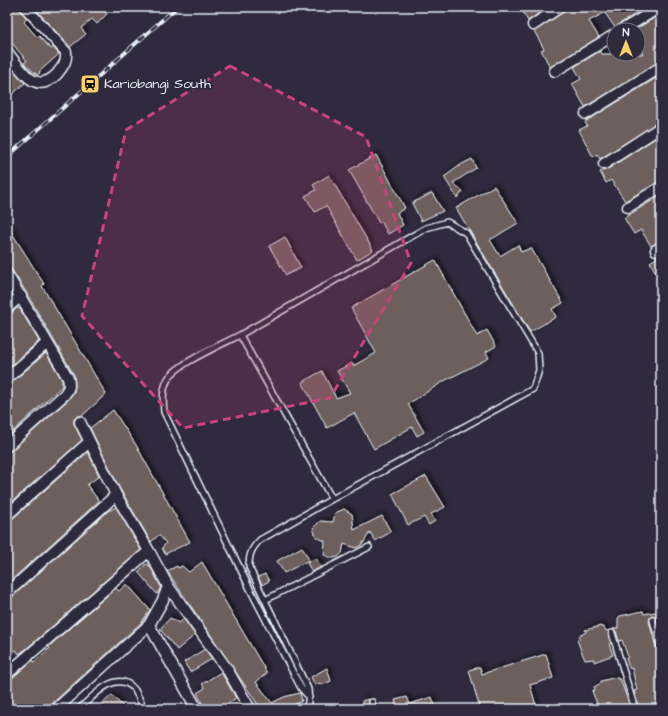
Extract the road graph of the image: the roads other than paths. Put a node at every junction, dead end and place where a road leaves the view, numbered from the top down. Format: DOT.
graph roads {
  1 [pos="25,7"];
  2 [pos="560,7"];
  3 [pos="660,7"];
  4 [pos="635,22"];
  5 [pos="533,25"];
  6 [pos="606,40"];
  7 [pos="7,52"];
  8 [pos="661,67"];
  9 [pos="555,71"];
  10 [pos="586,114"];
  11 [pos="661,126"];
  12 [pos="604,164"];
  13 [pos="661,187"];
  14 [pos="628,207"];
  15 [pos="7,274"];
  16 [pos="21,296"];
  17 [pos="7,308"];
  18 [pos="240,335"];
  19 [pos="47,343"];
  20 [pos="7,378"];
  21 [pos="80,422"];
  22 [pos="89,442"];
  23 [pos="7,446"];
  24 [pos="116,495"];
  25 [pos="332,499"];
  26 [pos="7,514"];
  27 [pos="369,546"];
  28 [pos="149,551"];
  29 [pos="168,586"];
  30 [pos="7,593"];
  31 [pos="265,600"];
  32 [pos="653,620"];
  33 [pos="149,625"];
  34 [pos="612,633"];
  35 [pos="661,650"];
  36 [pos="7,674"];
  37 [pos="309,697"];
  38 [pos="372,702"];
  39 [pos="56,709"];
  40 [pos="79,709"];
  41 [pos="144,709"];
  42 [pos="197,709"];
  43 [pos="250,709"];
  44 [pos="306,709"];
  45 [pos="374,709"];
  46 [pos="635,709"];
  1 -- 7 [label="street"];
  2 -- 5 [label="street"];
  3 -- 4 [label="street"];
  6 -- 9 [label="street"];
  8 -- 10 [label="street"];
  11 -- 12 [label="street"];
  13 -- 14 [label="street"];
  15 -- 16 [label="street"];
  16 -- 17 [label="street"];
  16 -- 19 [label="street"];
  18 -- 25 [label="lane"];
  18 -- 25 [label="lane"];
  18 -- 37 [label="lane"];
  19 -- 20 [label="street"];
  19 -- 23 [label="street"];
  21 -- 22 [label="street"];
  22 -- 24 [label="street"];
  22 -- 26 [label="street"];
  24 -- 28 [label="street"];
  24 -- 30 [label="street"];
  25 -- 31 [label="lane"];
  27 -- 31 [label="lane"];
  28 -- 29 [label="street"];
  28 -- 36 [label="street"];
  29 -- 33 [label="street"];
  29 -- 43 [label="street"];
  31 -- 37 [label="lane"];
  32 -- 35 [label="lane"];
  33 -- 39 [label="street"];
  33 -- 42 [label="street"];
  34 -- 46 [label="lane"];
  37 -- 44 [label="lane"];
  38 -- 45 [label="lane"];
  40 -- 41 [label="lane"];
}
